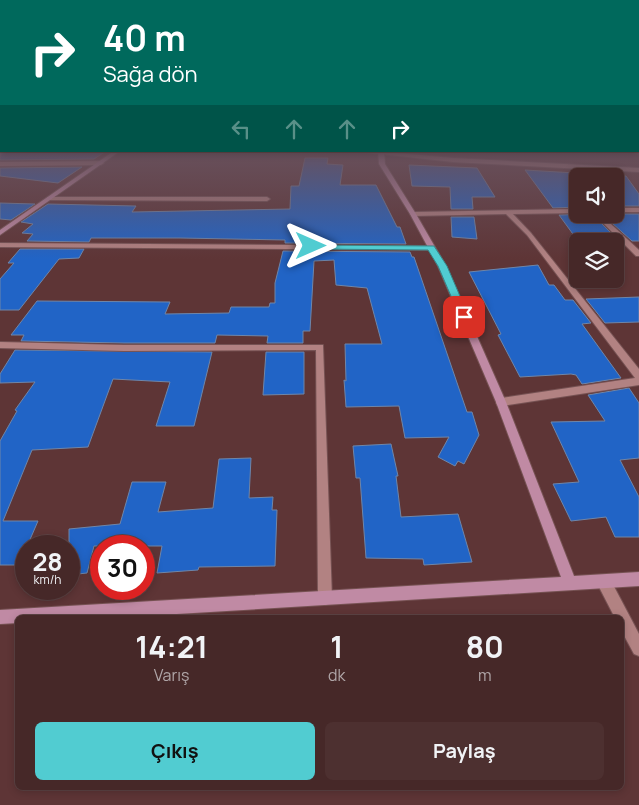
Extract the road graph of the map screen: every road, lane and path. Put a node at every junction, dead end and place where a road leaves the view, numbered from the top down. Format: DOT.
graph roads {
  1 [pos="69,185"];
  2 [pos="395,185"];
  3 [pos="50,198"];
  4 [pos="267,199"];
  5 [pos="624,210"];
  6 [pos="639,210"];
  7 [pos="569,211"];
  8 [pos="508,213"];
  9 [pos="413,214"];
  10 [pos="606,223"];
  11 [pos="0,234"];
  12 [pos="0,244"];
  13 [pos="431,248"];
  14 [pos="639,254"];
  15 [pos="0,345"];
  16 [pos="639,376"];
  17 [pos="639,382"];
  18 [pos="501,402"];
  19 [pos="639,580"];
  20 [pos="604,582"];
  21 [pos="570,584"];
  22 [pos="325,598"];
  23 [pos="34,615"];
  24 [pos="621,615"];
  25 [pos="15,616"];
  26 [pos="0,617"];
  27 [pos="624,620"];
  28 [pos="639,649"];
  1 -- 3 [label="street"];
  2 -- 9 [label="street"];
  3 -- 4 [label="street"];
  3 -- 11 [label="street"];
  5 -- 6 [label="street"];
  7 -- 8 [label="street"];
  8 -- 9 [label="street"];
  8 -- 16 [label="street"];
  9 -- 13 [label="street"];
  10 -- 14 [label="street"];
  12 -- 13 [label="street"];
  13 -- 18 [label="street"];
  15 -- 22 [label="street"];
  17 -- 18 [label="street"];
  18 -- 21 [label="street"];
  19 -- 20 [label="street"];
  20 -- 21 [label="street"];
  20 -- 24 [label="street"];
  21 -- 22 [label="street"];
  22 -- 23 [label="street"];
  25 -- 26 [label="street"];
  27 -- 28 [label="street"];
}
